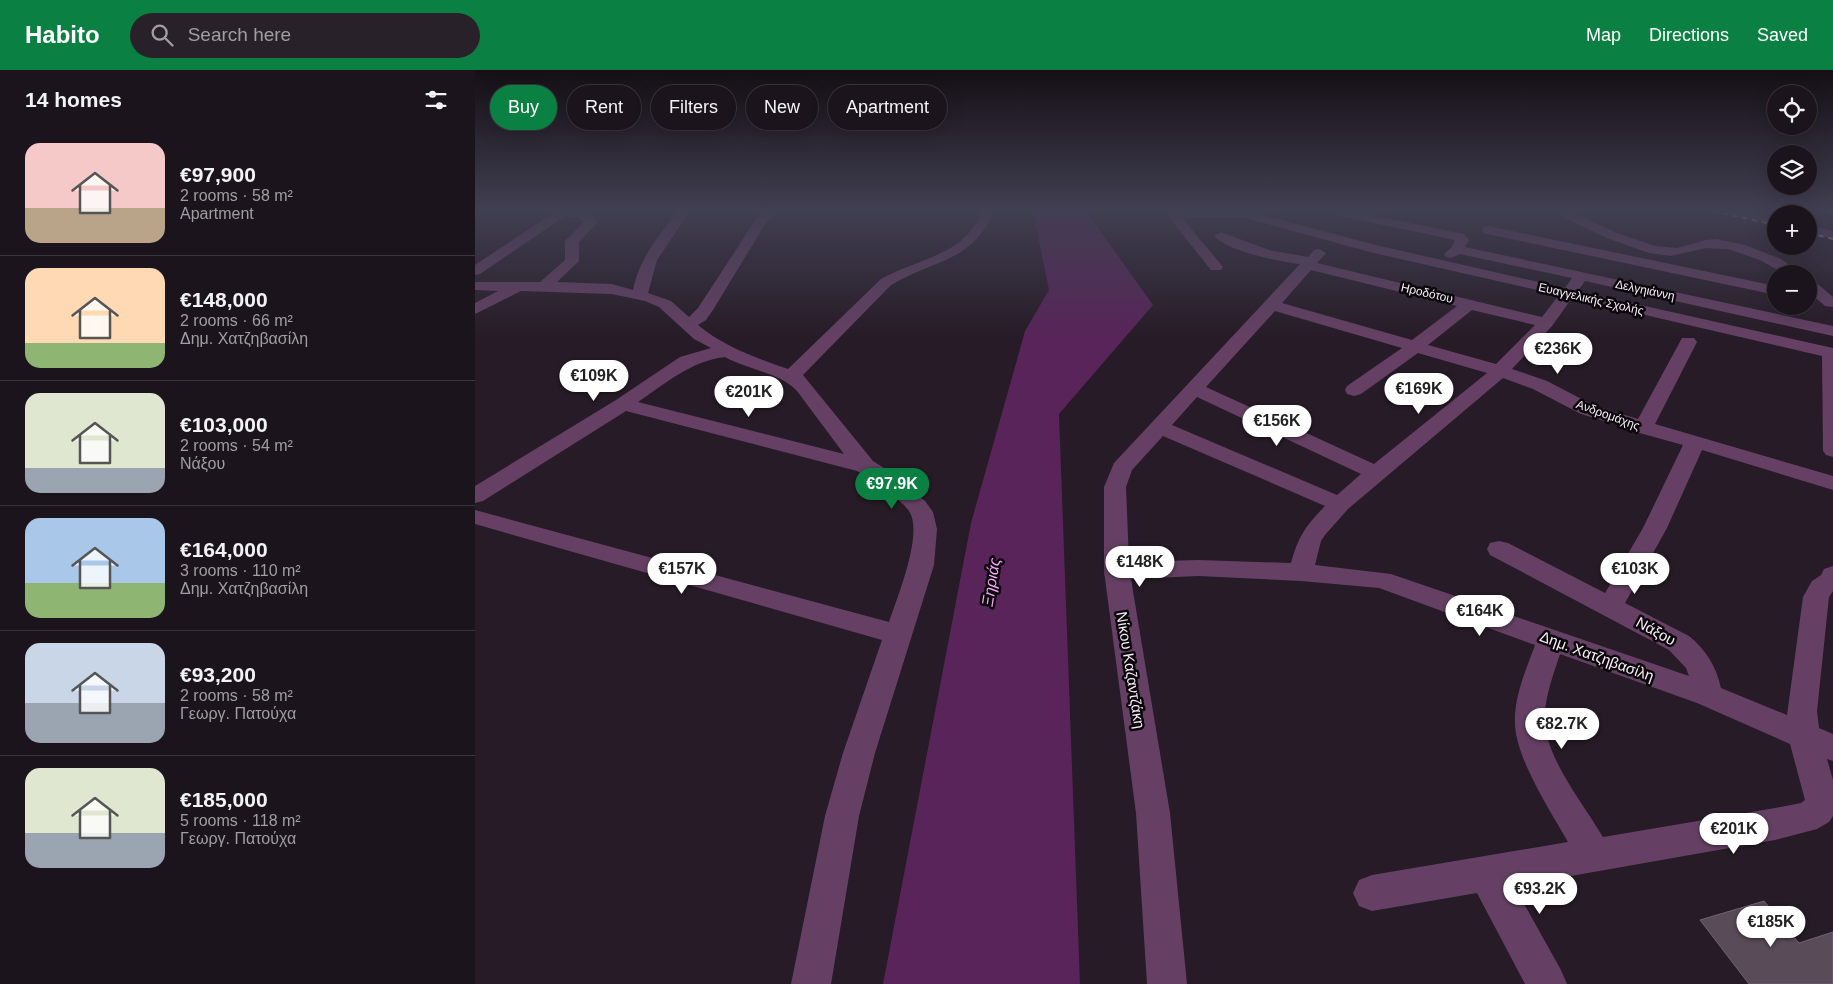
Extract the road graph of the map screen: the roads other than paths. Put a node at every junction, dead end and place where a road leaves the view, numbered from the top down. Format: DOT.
graph roads {
  1 [pos="501,254"];
  2 [pos="572,254"];
  3 [pos="653,254"];
  4 [pos="738,254"];
  5 [pos="950,254"];
  6 [pos="1206,254"];
  7 [pos="1261,254"];
  8 [pos="1395,254"];
  9 [pos="1451,254"];
  10 [pos="1478,254"];
  11 [pos="1600,254"];
  12 [pos="1757,254"];
  13 [pos="1312,260"];
  14 [pos="1438,263"];
  15 [pos="1782,265"];
  16 [pos="1216,266"];
  17 [pos="475,271"];
  18 [pos="1581,276"];
  19 [pos="475,286"];
  20 [pos="519,286"];
  21 [pos="544,286"];
  22 [pos="1767,289"];
  23 [pos="1817,291"];
  24 [pos="1569,294"];
  25 [pos="640,295"];
  26 [pos="1817,300"];
  27 [pos="1832,303"];
  28 [pos="1469,304"];
  29 [pos="1271,305"];
  30 [pos="475,309"];
  31 [pos="1546,323"];
  32 [pos="688,324"];
  33 [pos="1833,331"];
  34 [pos="1688,342"];
  35 [pos="1416,346"];
  36 [pos="728,351"];
  37 [pos="1832,353"];
  38 [pos="1501,371"];
  39 [pos="791,377"];
  40 [pos="1194,389"];
  41 [pos="1354,390"];
  42 [pos="1833,395"];
  43 [pos="623,404"];
  44 [pos="1832,421"];
  45 [pos="1159,428"];
  46 [pos="1643,428"];
  47 [pos="1695,442"];
  48 [pos="1833,451"];
  49 [pos="865,466"];
  50 [pos="1376,473"];
  51 [pos="1833,483"];
  52 [pos="475,496"];
  53 [pos="1340,504"];
  54 [pos="475,517"];
  55 [pos="1499,549"];
  56 [pos="1117,571"];
  57 [pos="1301,572"];
  58 [pos="1833,575"];
  59 [pos="1610,606"];
  60 [pos="899,635"];
  61 [pos="1551,639"];
  62 [pos="1708,695"];
  63 [pos="1818,742"];
  64 [pos="1595,856"];
  65 [pos="1486,872"];
  66 [pos="1372,893"];
  67 [pos="811,984"];
  68 [pos="1167,984"];
  69 [pos="1547,984"];
  1 -- 17 [label="street"];
  2 -- 21 [label="street"];
  3 -- 25 [label="street"];
  4 -- 32 [label="street"];
  5 -- 39 [label="street"];
  6 -- 16 [label="street"];
  7 -- 13 [label="street, Ηροδότου"];
  8 -- 14 [label="street, Ευαγγελικής Σχολής"];
  9 -- 14 [label="street"];
  10 -- 18 [label="street, Δελγηιάννη"];
  11 -- 22 [label="street"];
  12 -- 15 [label="street"];
  13 -- 28 [label="street, Ηροδότου"];
  13 -- 29 [label="street, Νίκου Καζαντζάκη"];
  14 -- 24 [label="street, Ευαγγελικής Σχολής"];
  18 -- 24 [label="street"];
  18 -- 33 [label="street, Δελγηιάννη"];
  19 -- 20 [label="street"];
  20 -- 21 [label="street"];
  20 -- 30 [label="street"];
  21 -- 25 [label="street"];
  23 -- 27 [label="street"];
  24 -- 31 [label="street"];
  24 -- 37 [label="street, Ευαγγελικής Σχολής"];
  25 -- 32 [label="street"];
  26 -- 27 [label="street"];
  28 -- 31 [label="street, Ηροδότου"];
  28 -- 35 [label="street"];
  29 -- 35 [label="street, Ανδρομάχης"];
  29 -- 40 [label="street, Νίκου Καζαντζάκη"];
  31 -- 38 [label="street"];
  32 -- 36 [label="street"];
  34 -- 46 [label="street"];
  35 -- 38 [label="street, Ανδρομάχης"];
  35 -- 41 [label="street"];
  36 -- 39 [label="street"];
  36 -- 43 [label="street"];
  37 -- 42 [label="street"];
  38 -- 46 [label="street, Ανδρομάχης"];
  38 -- 50 [label="street"];
  39 -- 49 [label="street"];
  40 -- 45 [label="street, Νίκου Καζαντζάκη"];
  40 -- 50 [label="street"];
  42 -- 44 [label="street"];
  43 -- 49 [label="street"];
  43 -- 52 [label="street"];
  44 -- 48 [label="street"];
  45 -- 53 [label="street"];
  45 -- 56 [label="street, Νίκου Καζαντζάκη"];
  46 -- 47 [label="street, Ανδρομάχης"];
  47 -- 51 [label="street, Ανδρομάχης"];
  47 -- 59 [label="street"];
  49 -- 60 [label="street"];
  50 -- 53 [label="street"];
  53 -- 57 [label="street"];
  54 -- 60 [label="street"];
  55 -- 59 [label="street, Νάξου"];
  56 -- 57 [label="street, Δημ. Χατζηβασίλη"];
  56 -- 68 [label="street, Νίκου Καζαντζάκη"];
  57 -- 61 [label="street, Δημ. Χατζηβασίλη"];
  58 -- 63 [label="street"];
  59 -- 62 [label="street, Νάξου"];
  60 -- 67 [label="street"];
  61 -- 62 [label="street, Δημ. Χατζηβασίλη"];
  61 -- 64 [label="street"];
  62 -- 63 [label="street, Δημ. Χατζηβασίλη"];
  63 -- 64 [label="street"];
  64 -- 65 [label="street"];
  65 -- 66 [label="street"];
  65 -- 69 [label="street"];
}
